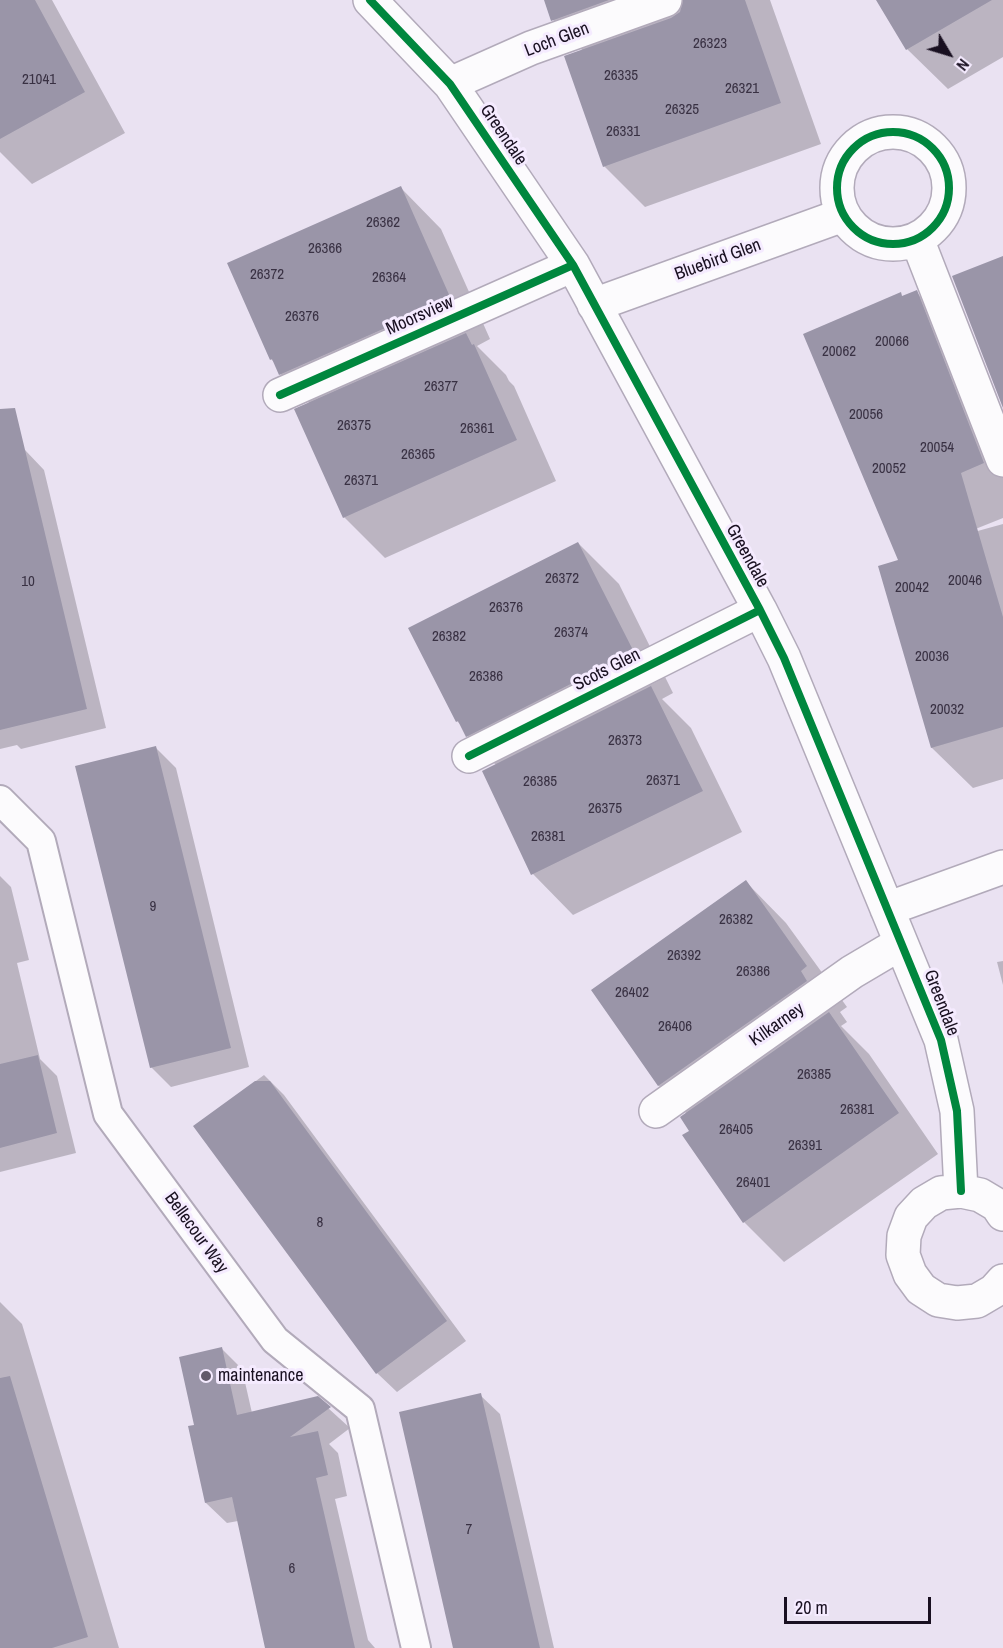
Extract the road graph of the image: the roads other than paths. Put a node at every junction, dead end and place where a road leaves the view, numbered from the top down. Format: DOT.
graph roads {
  1 [pos="370,0"];
  2 [pos="665,0"];
  3 [pos="450,84"];
  4 [pos="843,215"];
  5 [pos="917,239"];
  6 [pos="573,264"];
  7 [pos="594,305"];
  8 [pos="280,395"];
  9 [pos="1003,460"];
  10 [pos="760,610"];
  11 [pos="469,756"];
  12 [pos="0,800"];
  13 [pos="1003,867"];
  14 [pos="887,909"];
  15 [pos="901,943"];
  16 [pos="656,1111"];
  17 [pos="961,1191"];
  18 [pos="1003,1214"];
  19 [pos="1003,1281"];
  20 [pos="416,1648"];
  1 -- 3 [label="street, Greendale"];
  2 -- 3 [label="street, Loch Glen"];
  3 -- 6 [label="street, Greendale"];
  4 -- 5 [label="street"];
  4 -- 5 [label="street"];
  4 -- 7 [label="street, Bluebird Glen"];
  5 -- 9 [label="street"];
  6 -- 7 [label="street, Greendale"];
  6 -- 8 [label="street, Moorsview"];
  7 -- 10 [label="street, Greendale"];
  10 -- 11 [label="street, Scots Glen"];
  10 -- 14 [label="street, Greendale"];
  12 -- 20 [label="lane, Bellecour Way"];
  13 -- 14 [label="street"];
  14 -- 15 [label="street, Greendale"];
  15 -- 16 [label="street, Kilkarney"];
  15 -- 17 [label="street, Greendale"];
  17 -- 18 [label="street"];
  17 -- 19 [label="street"];
}
